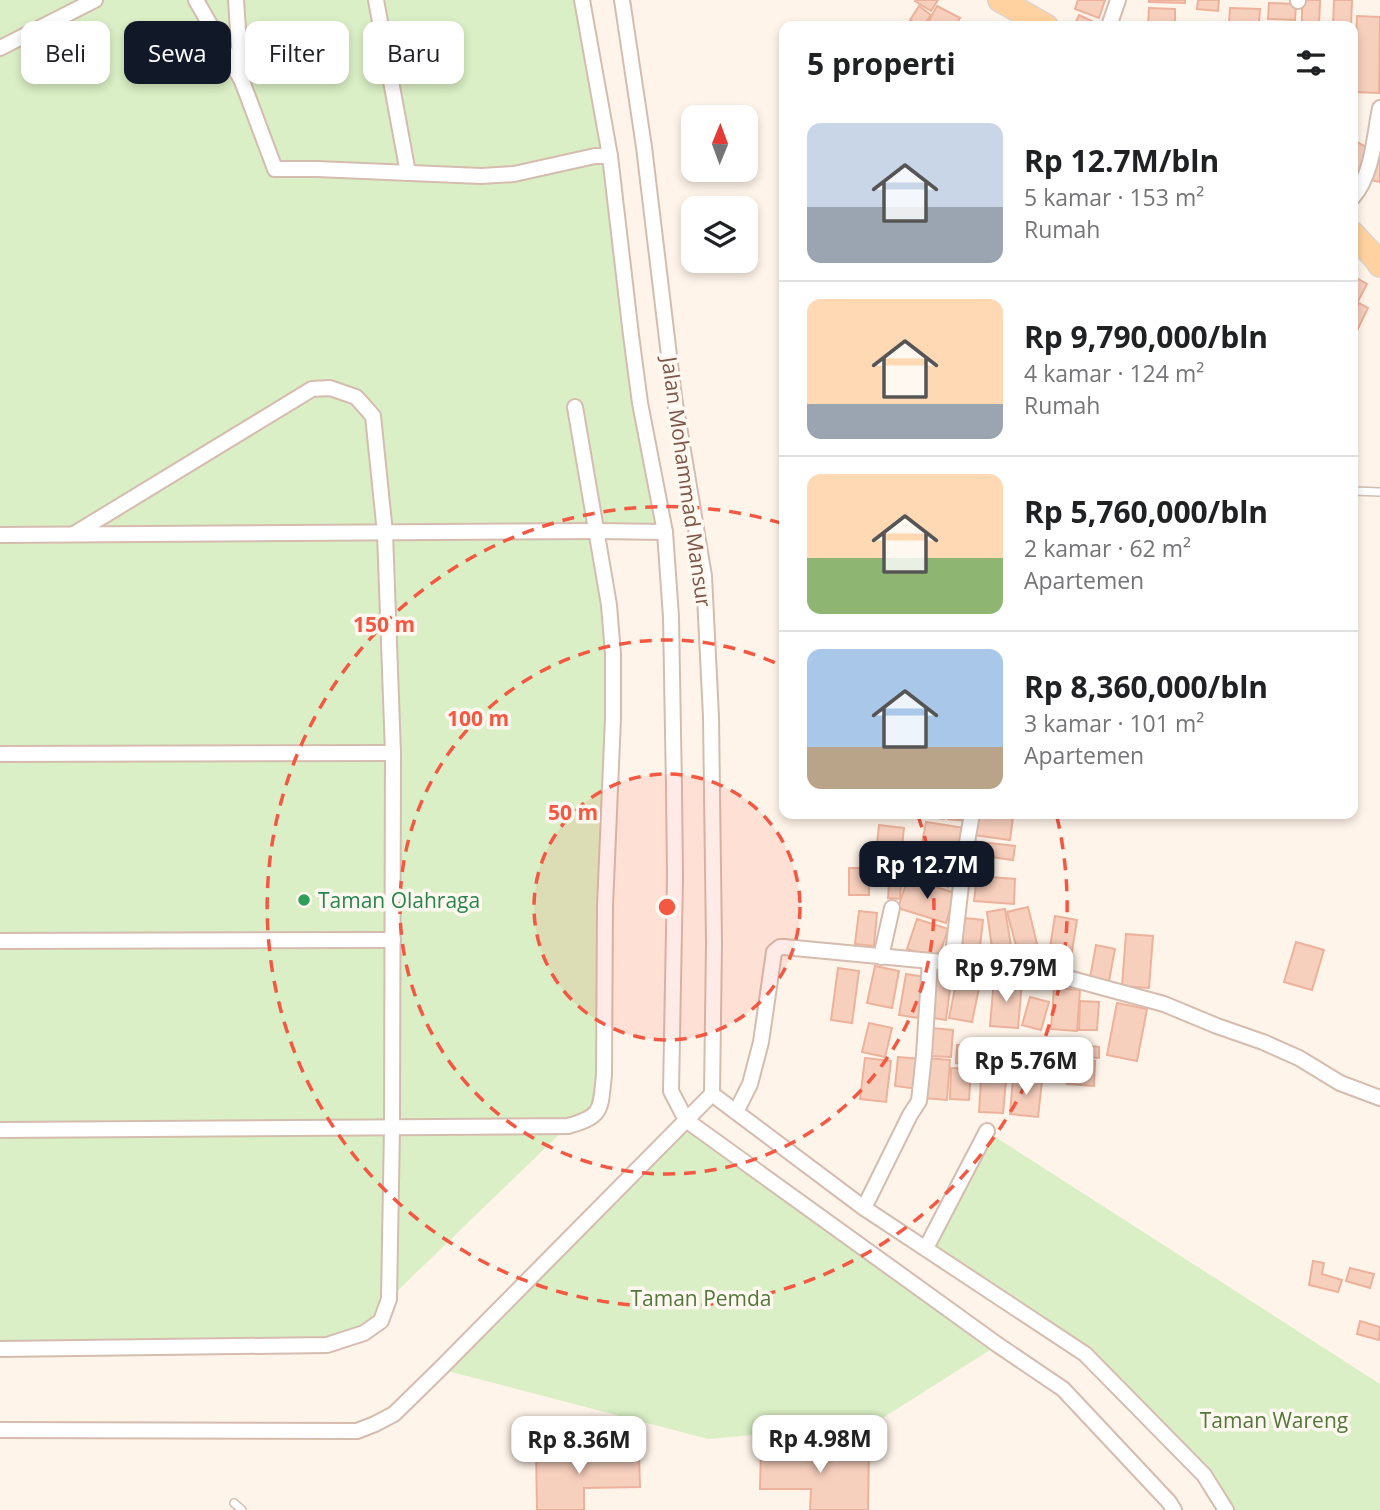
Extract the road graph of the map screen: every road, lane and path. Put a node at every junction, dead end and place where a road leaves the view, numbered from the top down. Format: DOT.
graph roads {
  1 [pos="95,0"];
  2 [pos="196,0"];
  3 [pos="236,0"];
  4 [pos="376,0"];
  5 [pos="582,0"];
  6 [pos="622,0"];
  7 [pos="1000,0"];
  8 [pos="1118,0"];
  9 [pos="1037,21"];
  10 [pos="1111,21"];
  11 [pos="0,48"];
  12 [pos="242,81"];
  13 [pos="1380,108"];
  14 [pos="610,156"];
  15 [pos="408,173"];
  16 [pos="1358,190"];
  17 [pos="1358,239"];
  18 [pos="1379,260"];
  19 [pos="575,407"];
  20 [pos="1358,491"];
  21 [pos="1380,492"];
  22 [pos="597,531"];
  23 [pos="666,532"];
  24 [pos="385,533"];
  25 [pos="74,534"];
  26 [pos="0,535"];
  27 [pos="393,753"];
  28 [pos="0,754"];
  29 [pos="971,819"];
  30 [pos="892,908"];
  31 [pos="393,940"];
  32 [pos="0,941"];
  33 [pos="881,957"];
  34 [pos="930,961"];
  35 [pos="952,963"];
  36 [pos="712,1094"];
  37 [pos="1380,1098"];
  38 [pos="736,1112"];
  39 [pos="686,1120"];
  40 [pos="392,1127"];
  41 [pos="0,1130"];
  42 [pos="987,1131"];
  43 [pos="864,1208"];
  44 [pos="926,1248"];
  45 [pos="0,1349"];
  46 [pos="0,1430"];
  47 [pos="233,1503"];
  48 [pos="242,1510"];
  49 [pos="1174,1510"];
  50 [pos="1226,1510"];
  1 -- 11 [label="street"];
  2 -- 12 [label="street"];
  3 -- 12 [label="street"];
  4 -- 15 [label="street"];
  5 -- 14 [label="street, Jalan Mohammad Mansur"];
  6 -- 36 [label="street, Jalan Mohammad Mansur"];
  7 -- 9 [label="main road"];
  8 -- 10 [label="street"];
  12 -- 15 [label="street"];
  13 -- 16 [label="street"];
  14 -- 15 [label="street"];
  14 -- 23 [label="street, Jalan Mohammad Mansur"];
  17 -- 18 [label="main road"];
  19 -- 22 [label="street"];
  20 -- 21 [label="lane"];
  22 -- 23 [label="street"];
  22 -- 24 [label="street"];
  22 -- 40 [label="street"];
  23 -- 39 [label="street, Jalan Mohammad Mansur"];
  24 -- 25 [label="street"];
  24 -- 25 [label="street"];
  24 -- 27 [label="street"];
  25 -- 26 [label="street"];
  27 -- 28 [label="street"];
  27 -- 31 [label="street"];
  29 -- 35 [label="street"];
  30 -- 33 [label="street"];
  31 -- 32 [label="street"];
  31 -- 40 [label="street"];
  33 -- 34 [label="street"];
  33 -- 38 [label="street"];
  34 -- 35 [label="street"];
  34 -- 43 [label="street"];
  35 -- 37 [label="street"];
  36 -- 38 [label="street"];
  36 -- 39 [label="street"];
  38 -- 43 [label="street"];
  39 -- 46 [label="street"];
  39 -- 49 [label="street"];
  40 -- 41 [label="street"];
  40 -- 45 [label="street"];
  42 -- 44 [label="street"];
  43 -- 44 [label="street"];
  44 -- 50 [label="street"];
  47 -- 48 [label="lane"];
}
